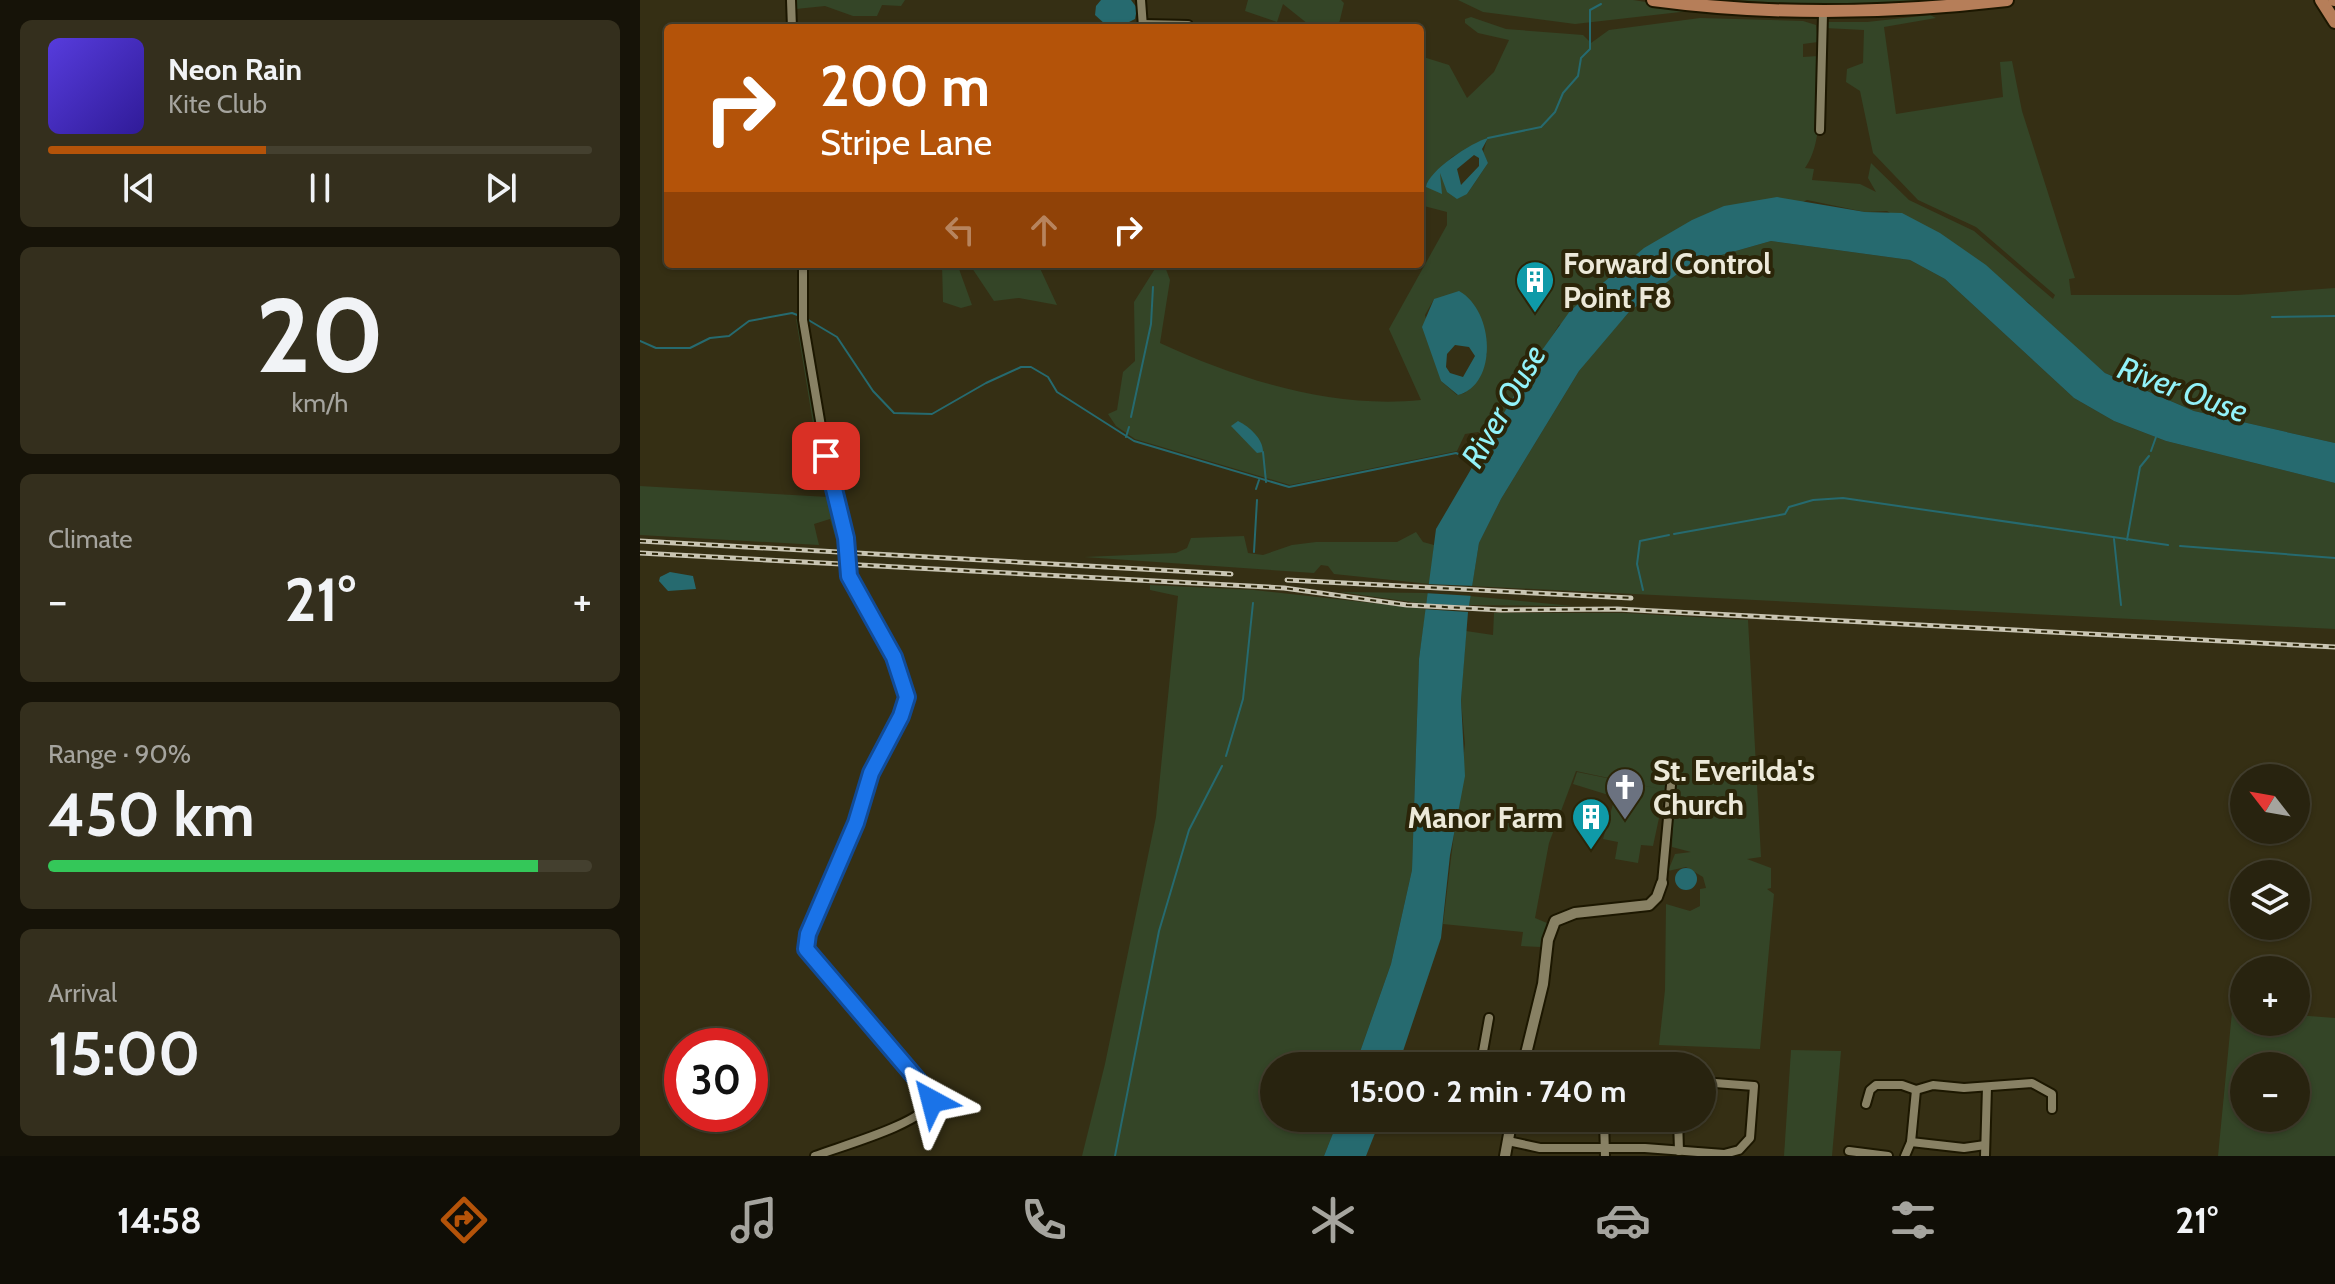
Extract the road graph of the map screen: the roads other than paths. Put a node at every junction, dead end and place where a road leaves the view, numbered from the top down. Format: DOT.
graph roads {
  1 [pos="791,0"];
  2 [pos="1141,0"];
  3 [pos="1653,0"];
  4 [pos="2007,0"];
  5 [pos="2321,0"];
  6 [pos="1823,14"];
  7 [pos="2335,22"];
  8 [pos="792,24"];
  9 [pos="1143,24"];
  10 [pos="1820,130"];
  11 [pos="803,268"];
  12 [pos="1671,785"];
  13 [pos="1662,883"];
  14 [pos="1489,1018"];
  15 [pos="1483,1052"];
  16 [pos="1526,1052"];
  17 [pos="1716,1083"];
  18 [pos="1764,1084"];
  19 [pos="1754,1086"];
  20 [pos="1987,1087"];
  21 [pos="1916,1090"];
  22 [pos="2062,1090"];
  23 [pos="2052,1094"];
  24 [pos="1866,1104"];
  25 [pos="2052,1109"];
  26 [pos="1510,1132"];
  27 [pos="1604,1132"];
  28 [pos="1678,1132"];
  29 [pos="1508,1141"];
  30 [pos="1911,1142"];
  31 [pos="1985,1145"];
  32 [pos="1679,1151"];
  33 [pos="1849,1151"];
  34 [pos="1605,1152"];
  35 [pos="815,1156"];
  36 [pos="1505,1156"];
  37 [pos="1888,1156"];
  38 [pos="1905,1156"];
  39 [pos="1985,1156"];
  1 -- 8 [label="street"];
  2 -- 9 [label="street"];
  3 -- 6 [label="highway"];
  4 -- 6 [label="highway"];
  5 -- 7 [label="highway"];
  6 -- 10 [label="street"];
  11 -- 35 [label="street"];
  12 -- 13 [label="street"];
  13 -- 16 [label="street"];
  14 -- 15 [label="street"];
  17 -- 19 [label="street"];
  18 -- 19 [label="street"];
  19 -- 32 [label="street"];
  20 -- 21 [label="street"];
  20 -- 23 [label="street"];
  20 -- 31 [label="street"];
  21 -- 24 [label="street"];
  21 -- 30 [label="street"];
  22 -- 23 [label="street"];
  23 -- 25 [label="street"];
  26 -- 29 [label="street"];
  27 -- 34 [label="street"];
  28 -- 32 [label="street"];
  29 -- 34 [label="street"];
  29 -- 36 [label="street"];
  30 -- 31 [label="street"];
  30 -- 38 [label="street"];
  31 -- 39 [label="street"];
  32 -- 34 [label="street"];
  33 -- 37 [label="street"];
}
